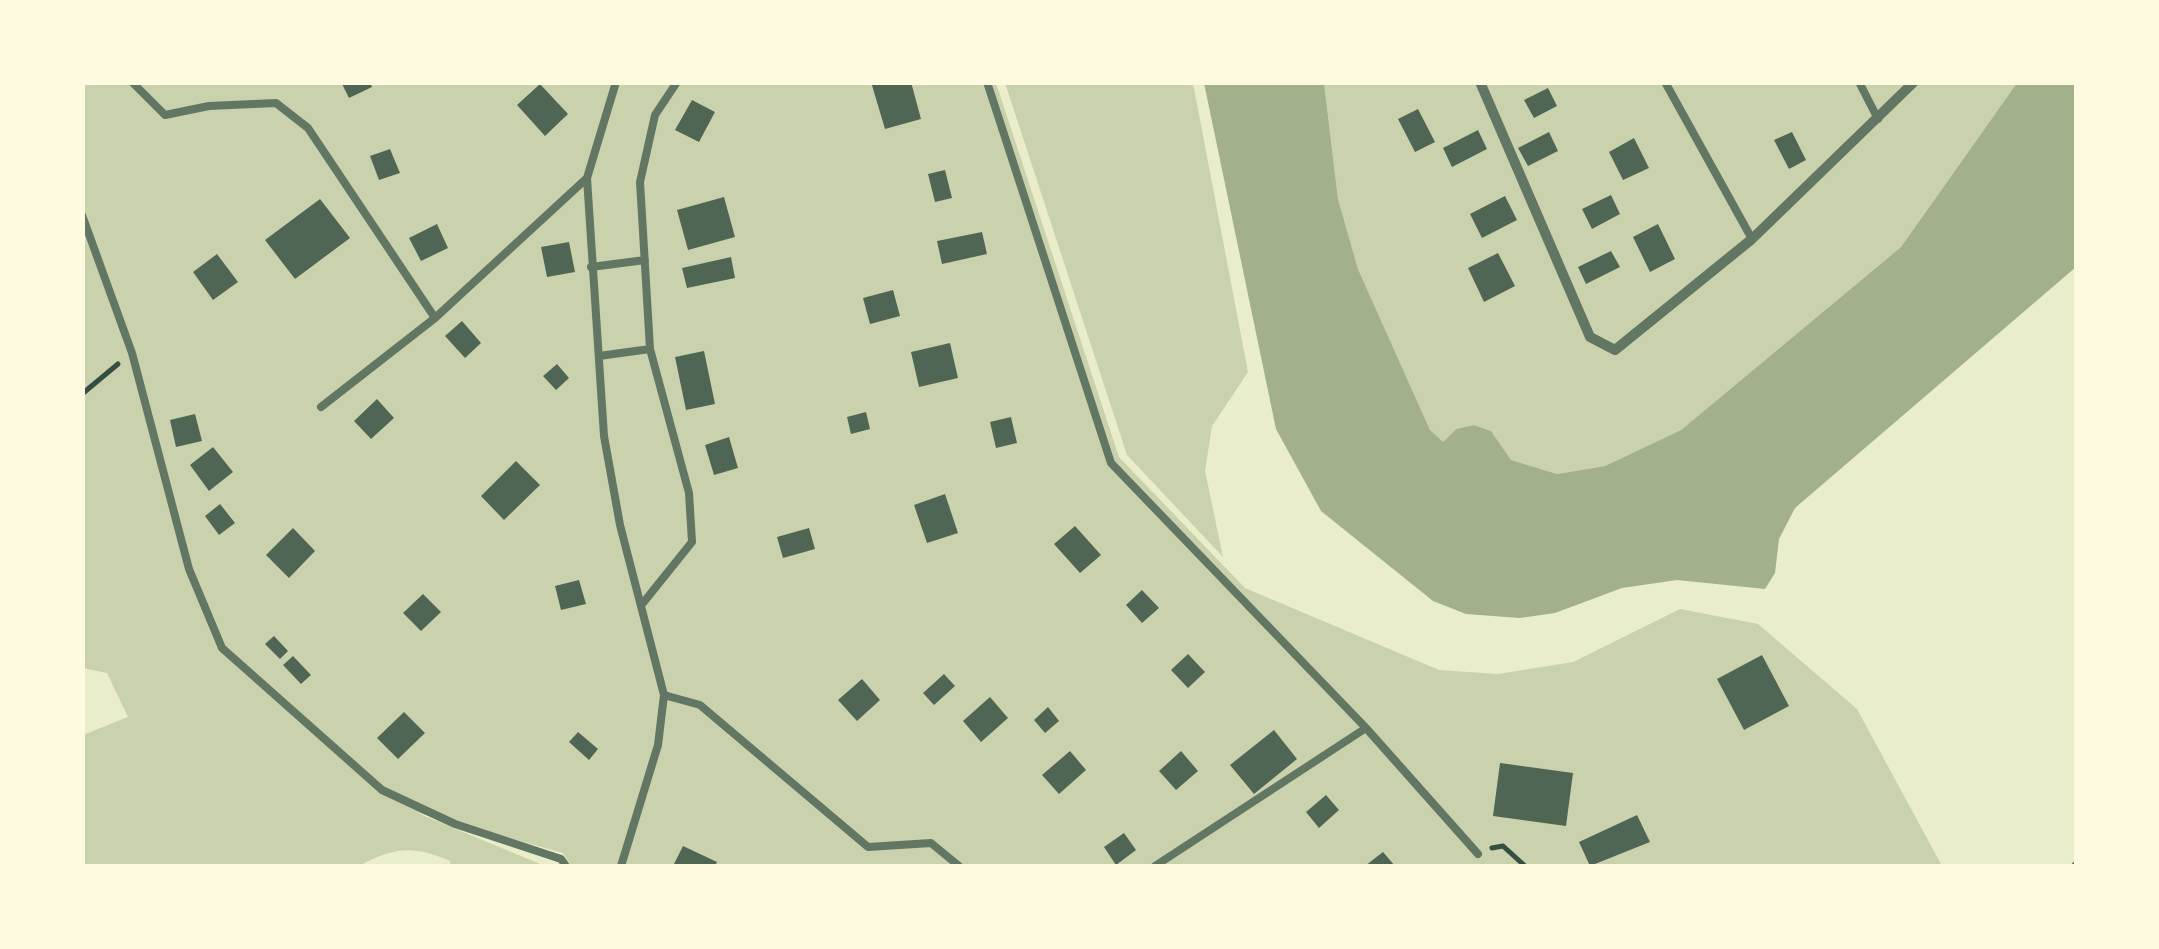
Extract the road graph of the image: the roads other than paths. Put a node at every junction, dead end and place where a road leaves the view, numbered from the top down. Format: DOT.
graph roads {
  1 [pos="132,82"];
  2 [pos="616,82"];
  3 [pos="677,82"];
  4 [pos="987,82"];
  5 [pos="1480,82"];
  6 [pos="1665,82"];
  7 [pos="1859,82"];
  8 [pos="1914,82"];
  9 [pos="1878,119"];
  10 [pos="587,178"];
  11 [pos="82,215"];
  12 [pos="1752,240"];
  13 [pos="645,260"];
  14 [pos="592,267"];
  15 [pos="436,318"];
  16 [pos="650,349"];
  17 [pos="599,356"];
  18 [pos="321,408"];
  19 [pos="643,603"];
  20 [pos="664,695"];
  21 [pos="1366,728"];
  22 [pos="1478,854"];
  23 [pos="566,866"];
  24 [pos="621,866"];
  25 [pos="959,866"];
  26 [pos="1155,866"];
  1 -- 15 [label="lane"];
  2 -- 10 [label="lane"];
  3 -- 13 [label="lane"];
  4 -- 21 [label="lane"];
  5 -- 12 [label="street"];
  6 -- 12 [label="lane"];
  7 -- 9 [label="lane"];
  8 -- 9 [label="street"];
  9 -- 12 [label="street"];
  10 -- 14 [label="lane"];
  10 -- 15 [label="lane"];
  11 -- 23 [label="lane"];
  13 -- 14 [label="lane"];
  13 -- 16 [label="lane"];
  14 -- 17 [label="lane"];
  15 -- 18 [label="lane"];
  16 -- 17 [label="lane"];
  16 -- 19 [label="lane"];
  17 -- 19 [label="lane"];
  19 -- 20 [label="lane"];
  20 -- 24 [label="lane"];
  20 -- 25 [label="lane"];
  21 -- 22 [label="lane"];
  21 -- 26 [label="lane"];
}
